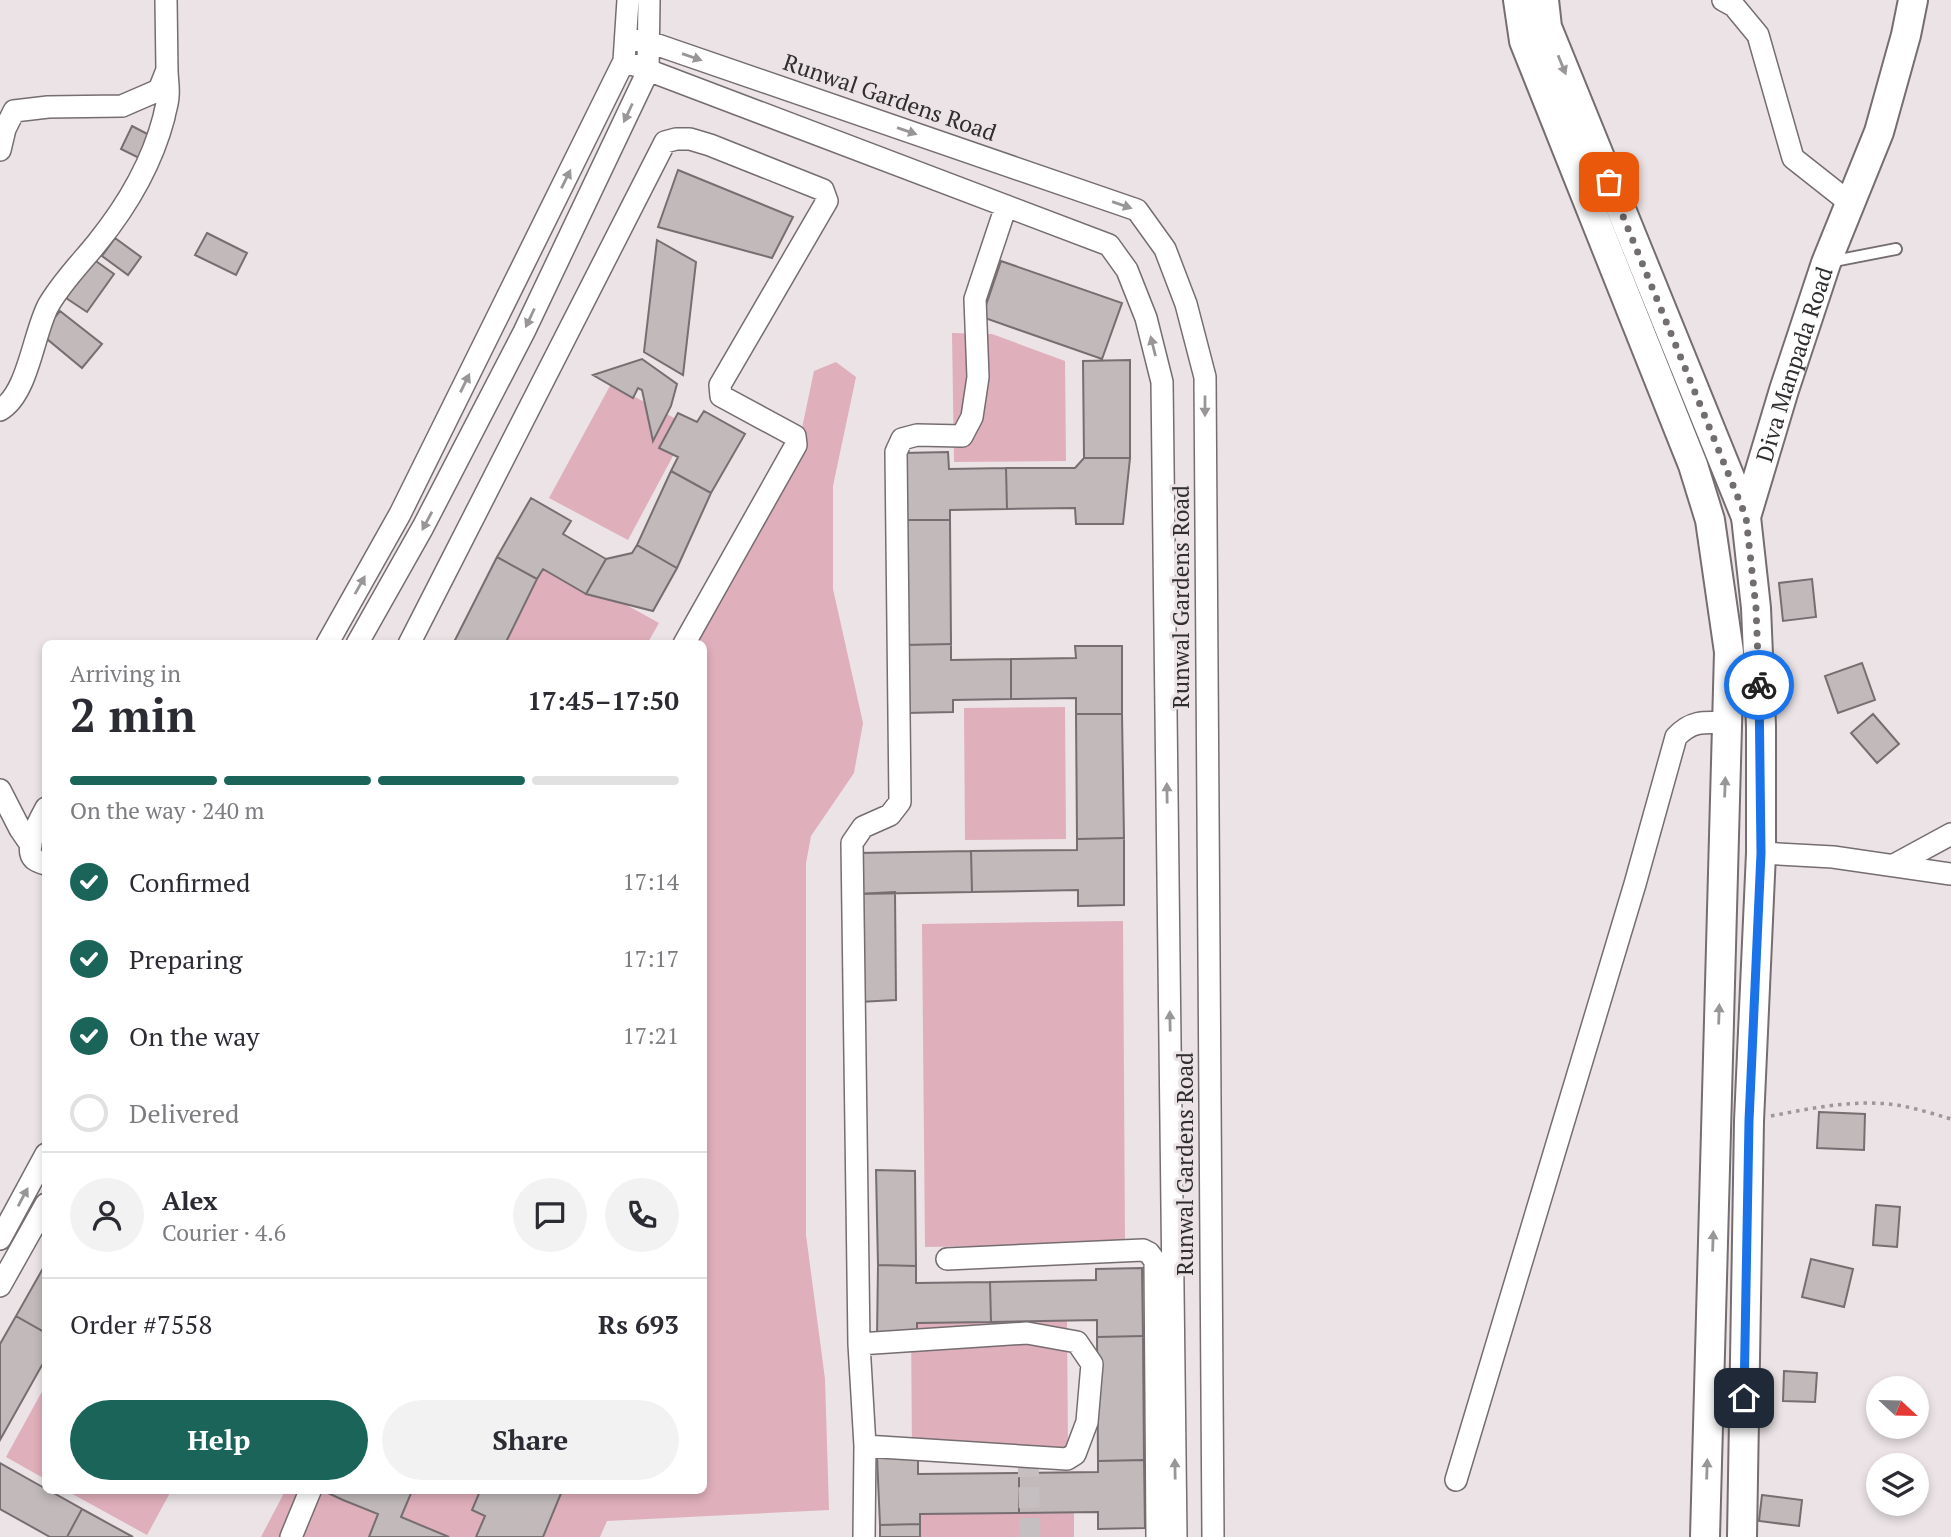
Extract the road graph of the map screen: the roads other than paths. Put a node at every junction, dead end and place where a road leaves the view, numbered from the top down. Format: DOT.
graph roads {
  1 [pos="166,0"];
  2 [pos="628,0"];
  3 [pos="649,0"];
  4 [pos="1518,0"];
  5 [pos="1544,0"];
  6 [pos="1723,0"];
  7 [pos="1913,0"];
  8 [pos="626,39"];
  9 [pos="649,43"];
  10 [pos="624,61"];
  11 [pos="167,70"];
  12 [pos="648,71"];
  13 [pos="0,149"];
  14 [pos="1850,203"];
  15 [pos="1006,206"];
  16 [pos="1896,249"];
  17 [pos="1826,263"];
  18 [pos="0,410"];
  19 [pos="1746,517"];
  20 [pos="1711,527"];
  21 [pos="329,640"];
  22 [pos="359,640"];
  23 [pos="411,640"];
  24 [pos="686,640"];
  25 [pos="1727,723"];
  26 [pos="0,790"];
  27 [pos="42,818"];
  28 [pos="1951,834"];
  29 [pos="31,845"];
  30 [pos="1761,853"];
  31 [pos="42,862"];
  32 [pos="1894,865"];
  33 [pos="1951,874"];
  34 [pos="42,1161"];
  35 [pos="42,1211"];
  36 [pos="0,1239"];
  37 [pos="947,1259"];
  38 [pos="0,1286"];
  39 [pos="859,1344"];
  40 [pos="865,1446"];
  41 [pos="1456,1480"];
  42 [pos="309,1494"];
  43 [pos="290,1537"];
  44 [pos="864,1537"];
  45 [pos="1157,1537"];
  46 [pos="1176,1537"];
  47 [pos="1213,1537"];
  48 [pos="1705,1537"];
  49 [pos="1742,1537"];
  1 -- 11 [label="street"];
  2 -- 8 [label="street"];
  3 -- 9 [label="street"];
  4 -- 20 [label="street"];
  5 -- 19 [label="street, one-way"];
  6 -- 14 [label="street"];
  7 -- 14 [label="street, Diva Manpada Road"];
  8 -- 9 [label="street, Runwal Gardens Road"];
  8 -- 10 [label="street"];
  9 -- 12 [label="street"];
  9 -- 47 [label="street, Runwal Gardens Road, one-way"];
  10 -- 12 [label="street, Runwal Gardens Road"];
  21 -- 10 [label="street, one-way"];
  11 -- 13 [label="street"];
  11 -- 18 [label="street"];
  12 -- 15 [label="street, Runwal Gardens Road"];
  12 -- 22 [label="street, one-way"];
  14 -- 17 [label="street, Diva Manpada Road"];
  15 -- 39 [label="street"];
  46 -- 15 [label="street, Runwal Gardens Road, one-way"];
  16 -- 17 [label="lane"];
  17 -- 19 [label="street, Diva Manpada Road"];
  19 -- 20 [label="street"];
  19 -- 30 [label="street, Diva Manpada Road"];
  20 -- 25 [label="street"];
  23 -- 24 [label="street"];
  25 -- 41 [label="street"];
  48 -- 25 [label="street, one-way"];
  26 -- 29 [label="street"];
  27 -- 29 [label="street"];
  28 -- 32 [label="street"];
  29 -- 31 [label="street"];
  30 -- 32 [label="street"];
  30 -- 49 [label="street, Diva Manpada Road"];
  32 -- 33 [label="street"];
  36 -- 34 [label="street, one-way"];
  35 -- 38 [label="street"];
  37 -- 45 [label="street"];
  39 -- 40 [label="street"];
  39 -- 40 [label="street"];
  40 -- 44 [label="street"];
  42 -- 43 [label="street"];
}
